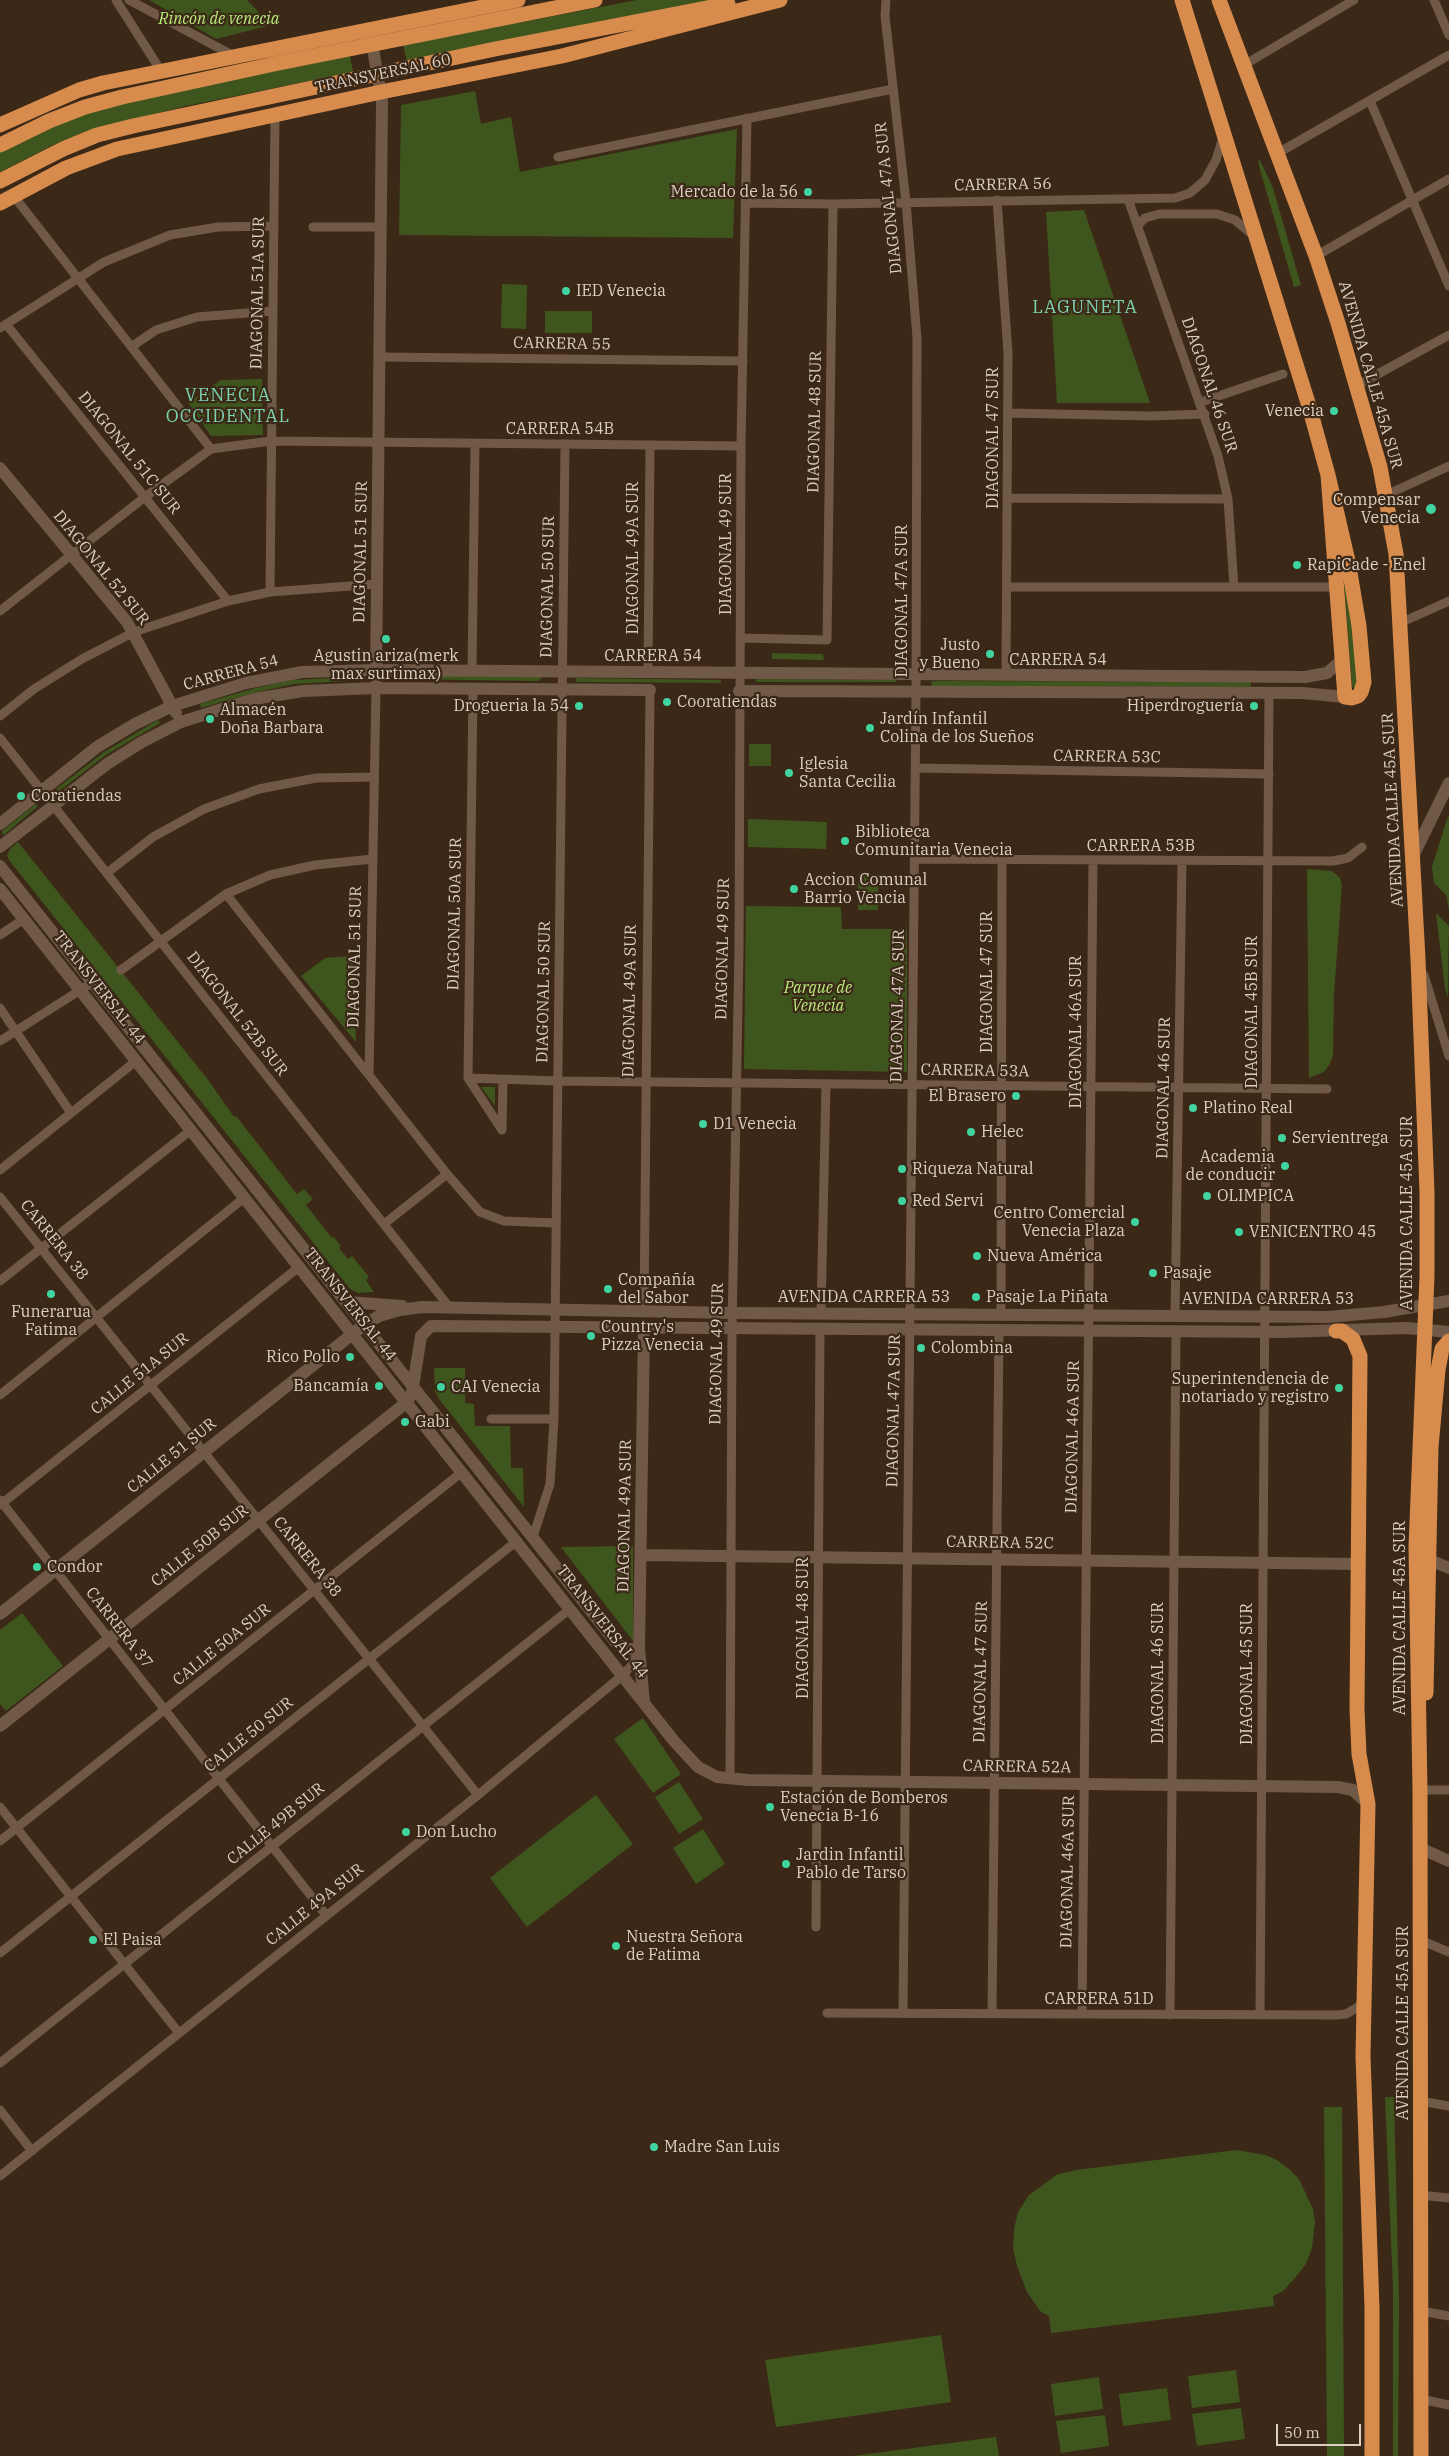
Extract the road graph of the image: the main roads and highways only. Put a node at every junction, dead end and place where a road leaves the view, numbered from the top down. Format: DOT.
graph roads {
  1 [pos="518,0"];
  2 [pos="595,0"];
  3 [pos="750,0"];
  4 [pos="780,0"];
  5 [pos="1182,0"];
  6 [pos="1219,0"];
  7 [pos="1230,0"];
  8 [pos="484,3"];
  9 [pos="371,37"];
  10 [pos="1234,41"];
  11 [pos="254,53"];
  12 [pos="274,64"];
  13 [pos="270,95"];
  14 [pos="282,113"];
  15 [pos="0,125"];
  16 [pos="0,145"];
  17 [pos="0,181"];
  18 [pos="6,199"];
  19 [pos="1328,475"];
  20 [pos="1336,1331"];
  21 [pos="1446,1335"];
  22 [pos="1420,1790"];
  23 [pos="1372,2456"];
  24 [pos="1421,2456"];
  1 -- 8 [label="highway, TRANSVERSAL 60"];
  2 -- 9 [label="highway, TRANSVERSAL 60"];
  3 -- 13 [label="highway, TRANSVERSAL 60"];
  4 -- 14 [label="highway, TRANSVERSAL 60"];
  5 -- 19 [label="highway"];
  6 -- 10 [label="highway, AVENIDA CALLE 45A SUR"];
  7 -- 10 [label="highway"];
  8 -- 9 [label="highway, TRANSVERSAL 60"];
  9 -- 11 [label="highway, TRANSVERSAL 60"];
  9 -- 12 [label="highway, TRANSVERSAL 60"];
  10 -- 22 [label="highway, AVENIDA CALLE 45A SUR"];
  11 -- 12 [label="highway"];
  11 -- 15 [label="highway, TRANSVERSAL 60"];
  12 -- 16 [label="highway, TRANSVERSAL 60"];
  13 -- 14 [label="highway"];
  13 -- 17 [label="highway, TRANSVERSAL 60"];
  14 -- 18 [label="highway, TRANSVERSAL 60"];
  19 -- 19 [label="highway"];
  20 -- 23 [label="highway"];
  21 -- 22 [label="highway"];
  22 -- 24 [label="highway, AVENIDA CALLE 45A SUR"];
}
